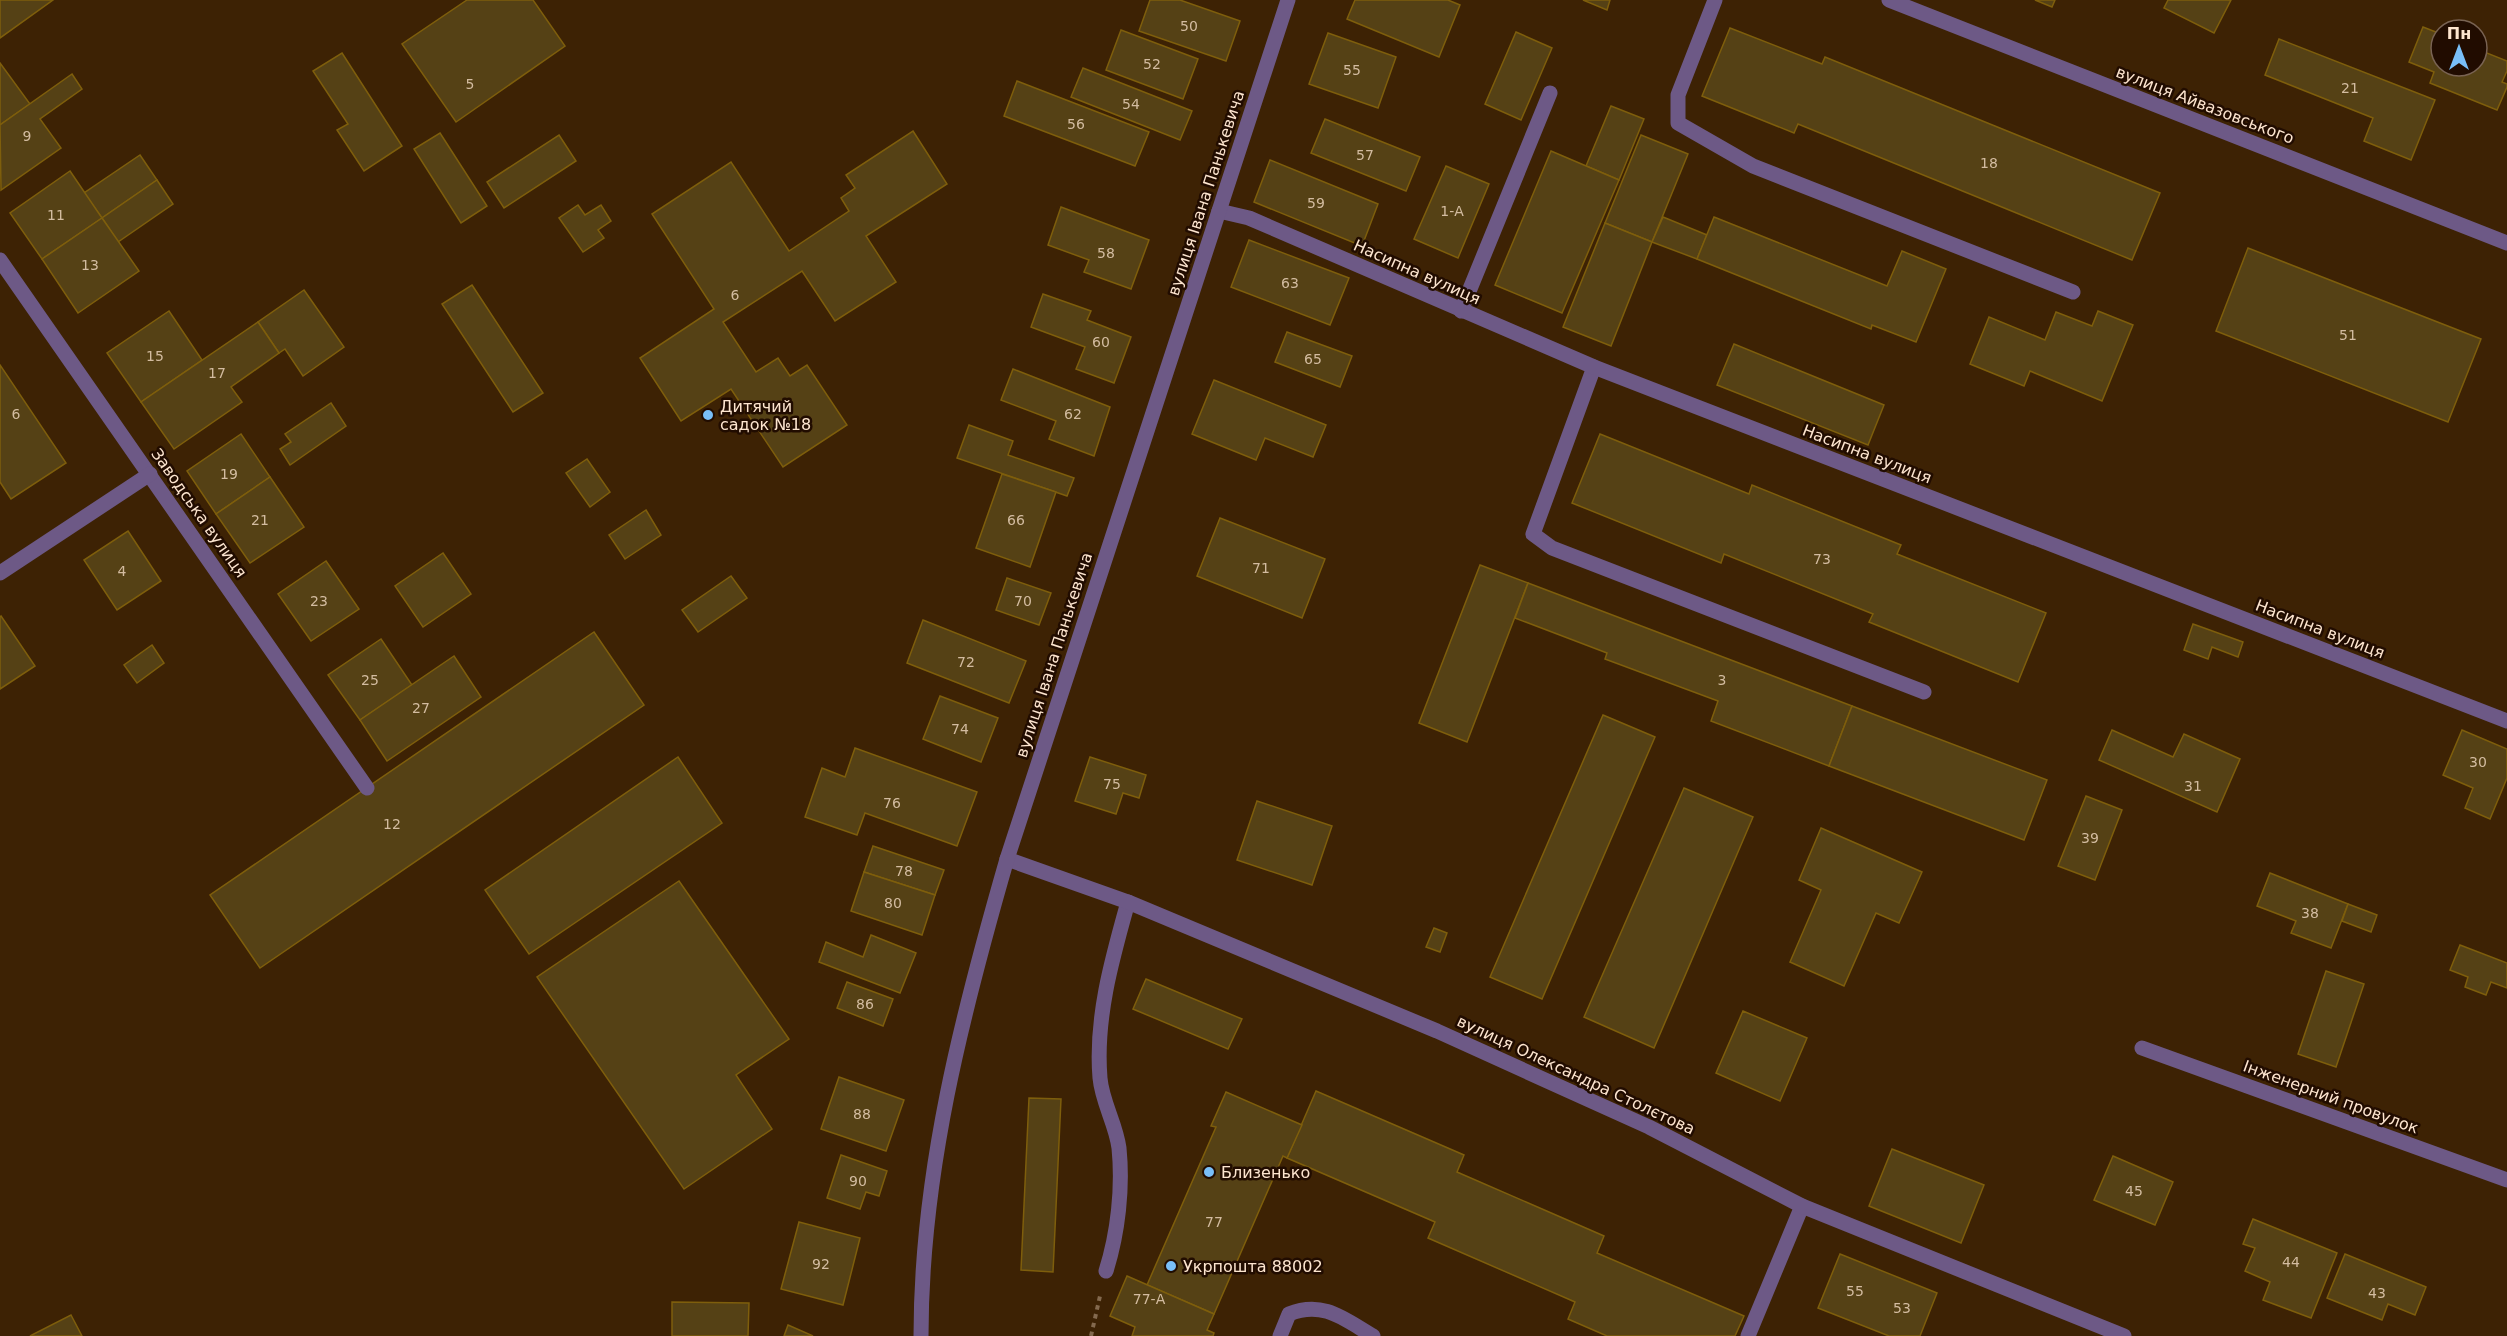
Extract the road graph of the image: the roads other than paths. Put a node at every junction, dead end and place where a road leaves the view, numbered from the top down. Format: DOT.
graph roads {
  1 [pos="1288,0"];
  2 [pos="1714,0"];
  3 [pos="1889,0"];
  4 [pos="1550,93"];
  5 [pos="1219,211"];
  6 [pos="2507,243"];
  7 [pos="0,260"];
  8 [pos="2073,292"];
  9 [pos="1461,311"];
  10 [pos="1594,367"];
  11 [pos="150,474"];
  12 [pos="0,573"];
  13 [pos="1924,692"];
  14 [pos="2507,721"];
  15 [pos="367,788"];
  16 [pos="1007,859"];
  17 [pos="1128,902"];
  18 [pos="2142,1048"];
  19 [pos="2507,1180"];
  20 [pos="1802,1206"];
  21 [pos="1106,1271"];
  22 [pos="921,1336"];
  23 [pos="1280,1336"];
  24 [pos="1373,1336"];
  25 [pos="1748,1336"];
  26 [pos="2124,1336"];
  1 -- 5 [label="street, вулиця Івана Панькевича"];
  2 -- 8 [label="street"];
  3 -- 6 [label="street, вулиця Айвазовського"];
  4 -- 9 [label="street"];
  5 -- 9 [label="street, Насипна вулиця"];
  5 -- 16 [label="street, вулиця Івана Панькевича"];
  7 -- 11 [label="street, Заводська вулиця"];
  9 -- 10 [label="street, Насипна вулиця"];
  10 -- 13 [label="street"];
  10 -- 14 [label="street, Насипна вулиця"];
  11 -- 12 [label="street"];
  11 -- 15 [label="street, Заводська вулиця"];
  16 -- 17 [label="street, вулиця Олександра Столєтова"];
  16 -- 22 [label="street, вулиця Івана Панькевича"];
  17 -- 20 [label="street, вулиця Олександра Столєтова"];
  17 -- 21 [label="street"];
  18 -- 19 [label="street, Інженерний провулок"];
  20 -- 25 [label="street"];
  20 -- 26 [label="street, вулиця Олександра Столєтова"];
  23 -- 24 [label="street"];
}
